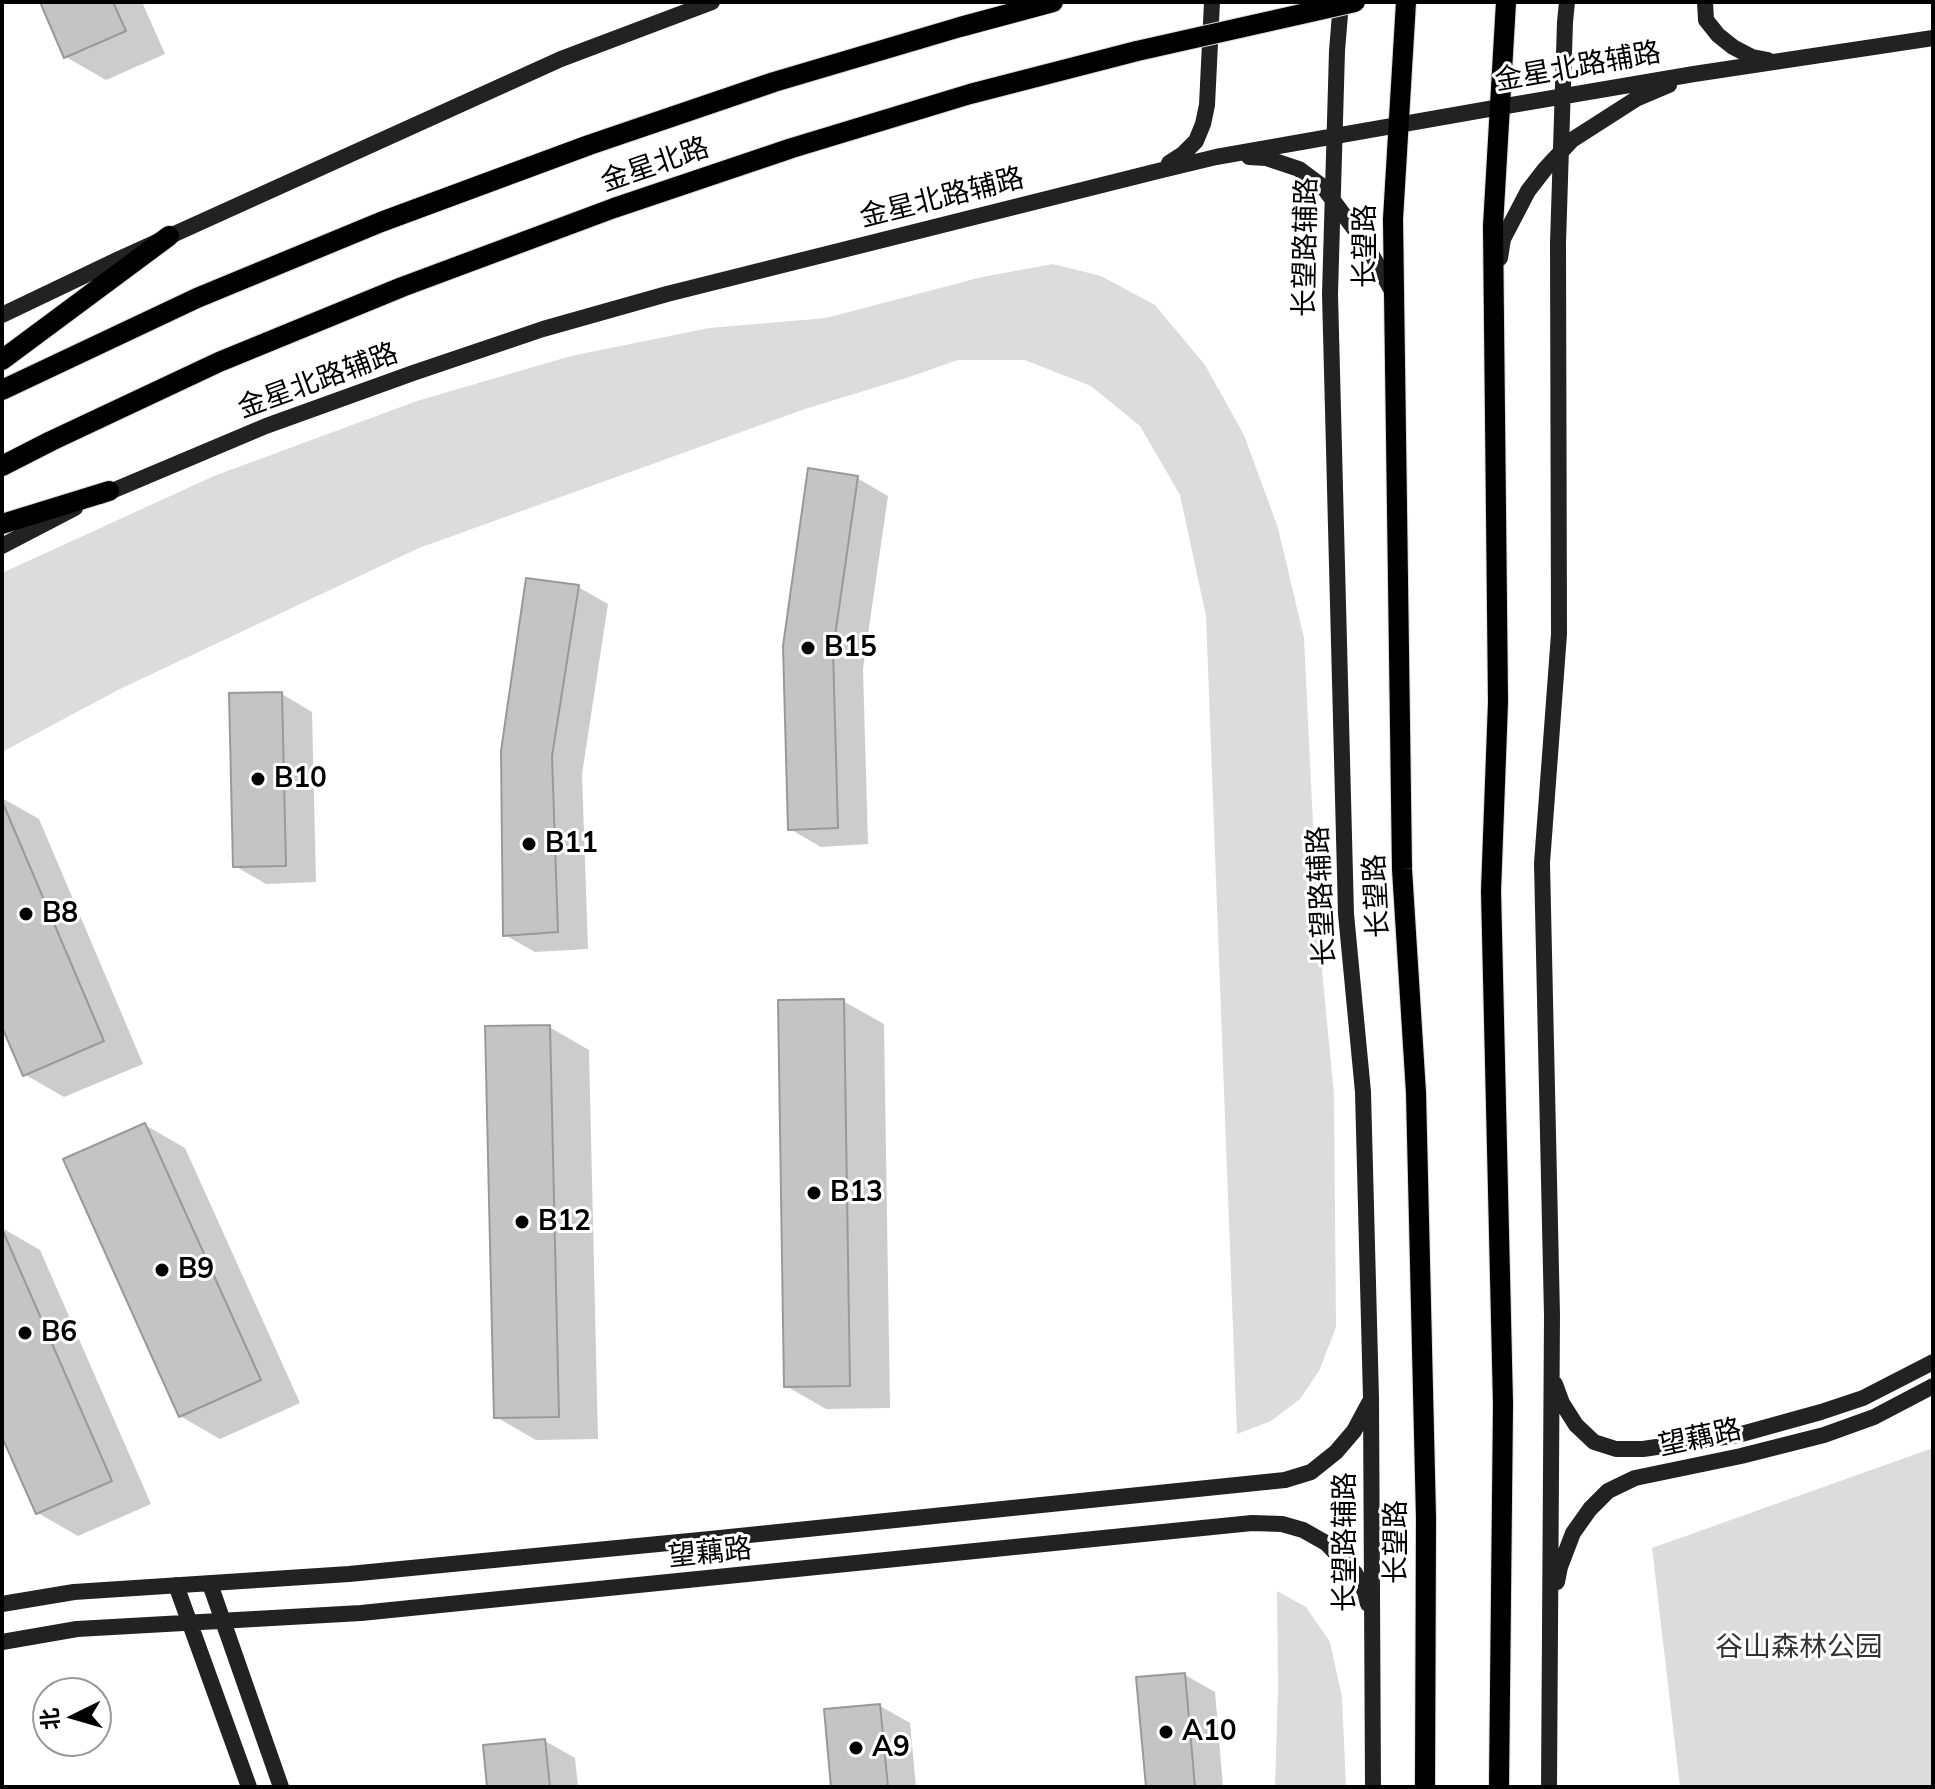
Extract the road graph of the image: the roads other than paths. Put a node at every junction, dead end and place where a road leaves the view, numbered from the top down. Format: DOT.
graph roads {
  1 [pos="712,2"];
  2 [pos="1053,2"];
  3 [pos="1212,2"];
  4 [pos="1341,2"];
  5 [pos="1355,2"];
  6 [pos="1406,2"];
  7 [pos="1506,2"];
  8 [pos="1567,2"];
  9 [pos="1705,2"];
  10 [pos="1933,38"];
  11 [pos="1779,61"];
  12 [pos="1694,74"];
  13 [pos="1563,96"];
  14 [pos="1500,107"];
  15 [pos="1399,124"];
  16 [pos="1334,136"];
  17 [pos="1561,152"];
  18 [pos="1216,157"];
  19 [pos="1158,171"];
  20 [pos="1332,199"];
  21 [pos="169,236"];
  22 [pos="1494,291"];
  23 [pos="1394,296"];
  24 [pos="2,315"];
  25 [pos="2,360"];
  26 [pos="2,390"];
  27 [pos="2,466"];
  28 [pos="109,491"];
  29 [pos="2,524"];
  30 [pos="2,546"];
  31 [pos="1933,1362"];
  32 [pos="1551,1372"];
  33 [pos="1933,1386"];
  34 [pos="1371,1398"];
  35 [pos="210,1584"];
  36 [pos="176,1585"];
  37 [pos="2,1604"];
  38 [pos="1550,1615"];
  39 [pos="223,1621"];
  40 [pos="1373,1622"];
  41 [pos="190,1623"];
  42 [pos="2,1642"];
  43 [pos="249,1787"];
  44 [pos="281,1787"];
  45 [pos="1373,1787"];
  46 [pos="1425,1787"];
  47 [pos="1499,1787"];
  48 [pos="1549,1787"];
  1 -- 21 [label="street"];
  2 -- 26 [label="main road, 金星北路"];
  3 -- 19 [label="street"];
  4 -- 16 [label="street, 长望路辅路"];
  5 -- 27 [label="main road, 金星北路, bridge"];
  6 -- 15 [label="main road, 长望路"];
  7 -- 14 [label="main road"];
  8 -- 13 [label="street"];
  9 -- 11 [label="street"];
  10 -- 11 [label="street, 金星北路辅路"];
  11 -- 12 [label="street, 金星北路辅路"];
  12 -- 13 [label="street, 金星北路辅路"];
  12 -- 17 [label="street"];
  13 -- 14 [label="street, 金星北路辅路"];
  13 -- 17 [label="street"];
  14 -- 15 [label="street, 金星北路辅路"];
  14 -- 22 [label="main road"];
  15 -- 16 [label="street, 金星北路辅路"];
  15 -- 23 [label="main road, 长望路"];
  16 -- 18 [label="street, 金星北路辅路"];
  16 -- 20 [label="street, 长望路辅路"];
  17 -- 22 [label="street"];
  17 -- 32 [label="street"];
  18 -- 19 [label="street, 金星北路辅路"];
  18 -- 20 [label="street"];
  19 -- 28 [label="street, 金星北路辅路"];
  20 -- 23 [label="street"];
  20 -- 34 [label="street, 长望路辅路"];
  21 -- 24 [label="street"];
  21 -- 25 [label="main road"];
  22 -- 47 [label="main road"];
  23 -- 46 [label="main road, 长望路"];
  28 -- 29 [label="main road"];
  28 -- 30 [label="street, 金星北路辅路"];
  31 -- 32 [label="street, 望藕路"];
  32 -- 38 [label="street"];
  33 -- 38 [label="street, 望藕路"];
  34 -- 35 [label="street, 望藕路"];
  34 -- 40 [label="street, 长望路辅路"];
  35 -- 36 [label="street, 望藕路"];
  35 -- 39 [label="street"];
  36 -- 37 [label="street, 望藕路"];
  36 -- 41 [label="street"];
  38 -- 48 [label="street"];
  39 -- 40 [label="street, 望藕路"];
  39 -- 41 [label="street, 望藕路"];
  39 -- 44 [label="street"];
  40 -- 45 [label="street, 长望路辅路"];
  41 -- 42 [label="street, 望藕路"];
  41 -- 43 [label="street"];
}
